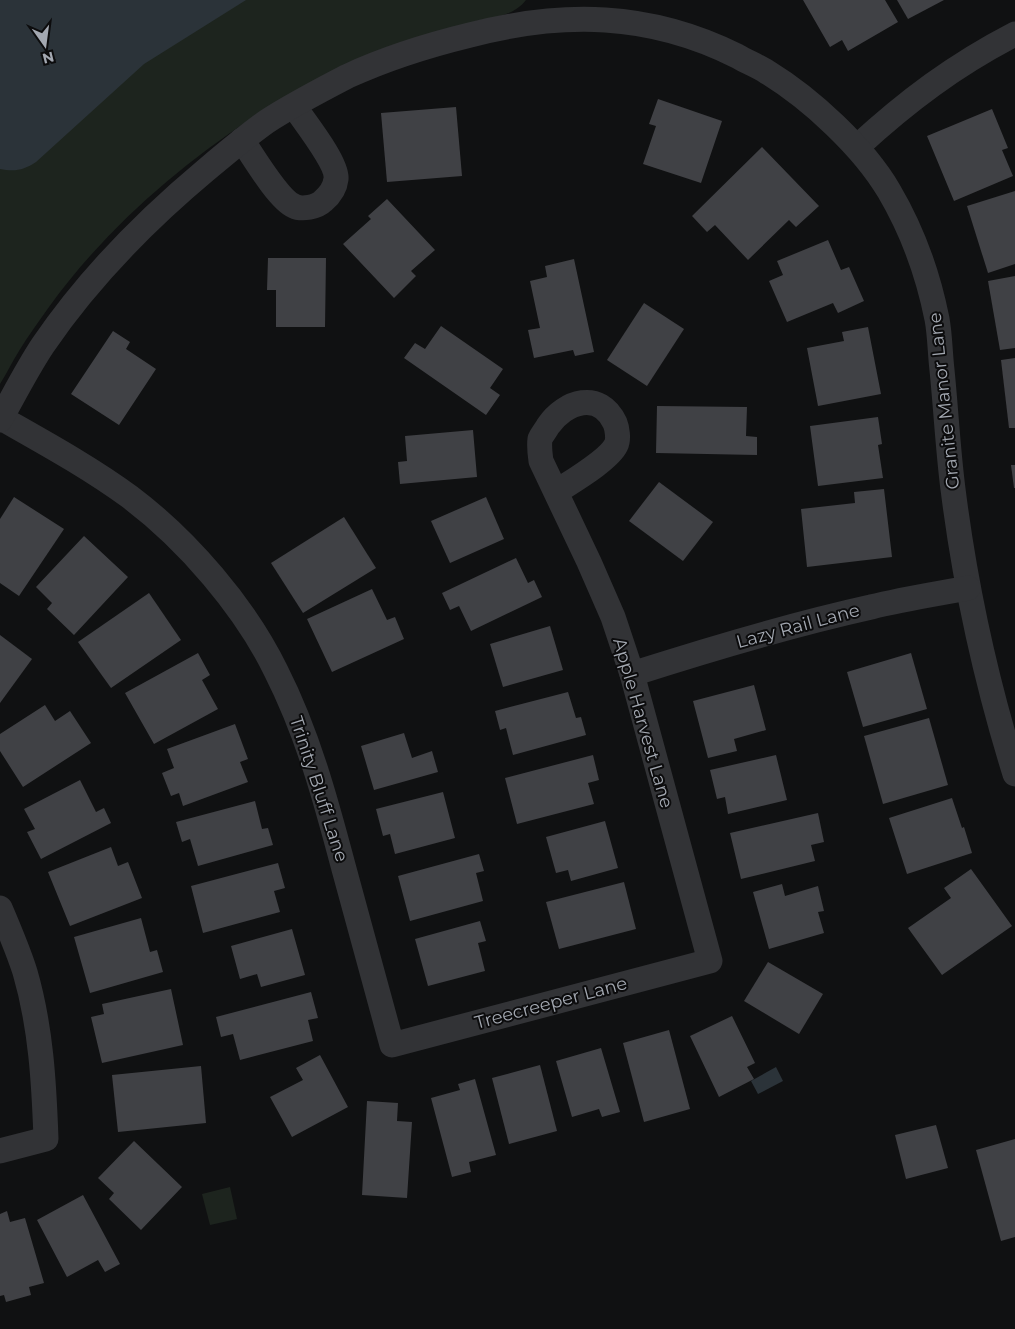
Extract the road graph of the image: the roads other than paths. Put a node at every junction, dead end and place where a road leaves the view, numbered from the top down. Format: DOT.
graph roads {
  1 [pos="548,10"];
  2 [pos="1015,34"];
  3 [pos="294,106"];
  4 [pos="242,140"];
  5 [pos="857,147"];
  6 [pos="0,419"];
  7 [pos="556,492"];
  8 [pos="968,588"];
  9 [pos="632,674"];
  10 [pos="1015,774"];
  11 [pos="0,908"];
  12 [pos="710,961"];
  13 [pos="392,1045"];
  14 [pos="0,1151"];
  1 -- 3 [label="street, Granite Manor Lane"];
  1 -- 5 [label="street, Granite Manor Lane"];
  2 -- 5 [label="street"];
  3 -- 4 [label="street, Granite Manor Lane"];
  3 -- 4 [label="street"];
  4 -- 6 [label="street, Granite Manor Lane"];
  5 -- 8 [label="street, Granite Manor Lane"];
  6 -- 13 [label="street, Trinity Bluff Lane"];
  7 -- 9 [label="street, Apple Harvest Lane"];
  8 -- 9 [label="street, Lazy Rail Lane"];
  8 -- 10 [label="street, Granite Manor Lane"];
  9 -- 12 [label="street, Apple Harvest Lane"];
  11 -- 14 [label="street"];
  12 -- 13 [label="street, Treecreeper Lane"];
}
